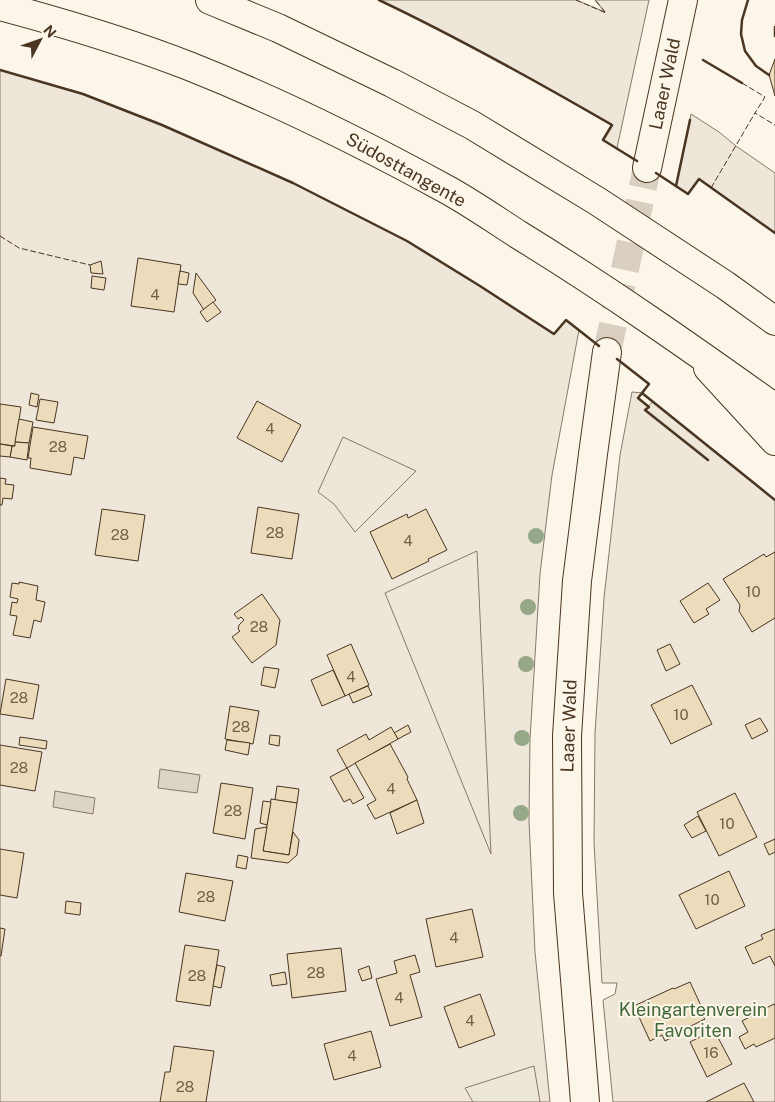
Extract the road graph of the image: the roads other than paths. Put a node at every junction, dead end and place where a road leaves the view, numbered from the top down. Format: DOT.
graph roads {
  1 [pos="210,0"];
  2 [pos="682,0"];
  3 [pos="0,6"];
  4 [pos="647,168"];
  5 [pos="725,285"];
  6 [pos="775,304"];
  7 [pos="775,321"];
  8 [pos="687,344"];
  9 [pos="607,352"];
  10 [pos="775,408"];
  11 [pos="775,441"];
  12 [pos="586,1102"];
  1 -- 5 [label="main road"];
  2 -- 4 [label="main road, Laaer Wald"];
  3 -- 8 [label="main road, Südosttangente"];
  5 -- 6 [label="main road"];
  5 -- 7 [label="main road"];
  8 -- 10 [label="main road, Südosttangente"];
  8 -- 11 [label="main road"];
  9 -- 12 [label="main road, Laaer Wald"];
}
